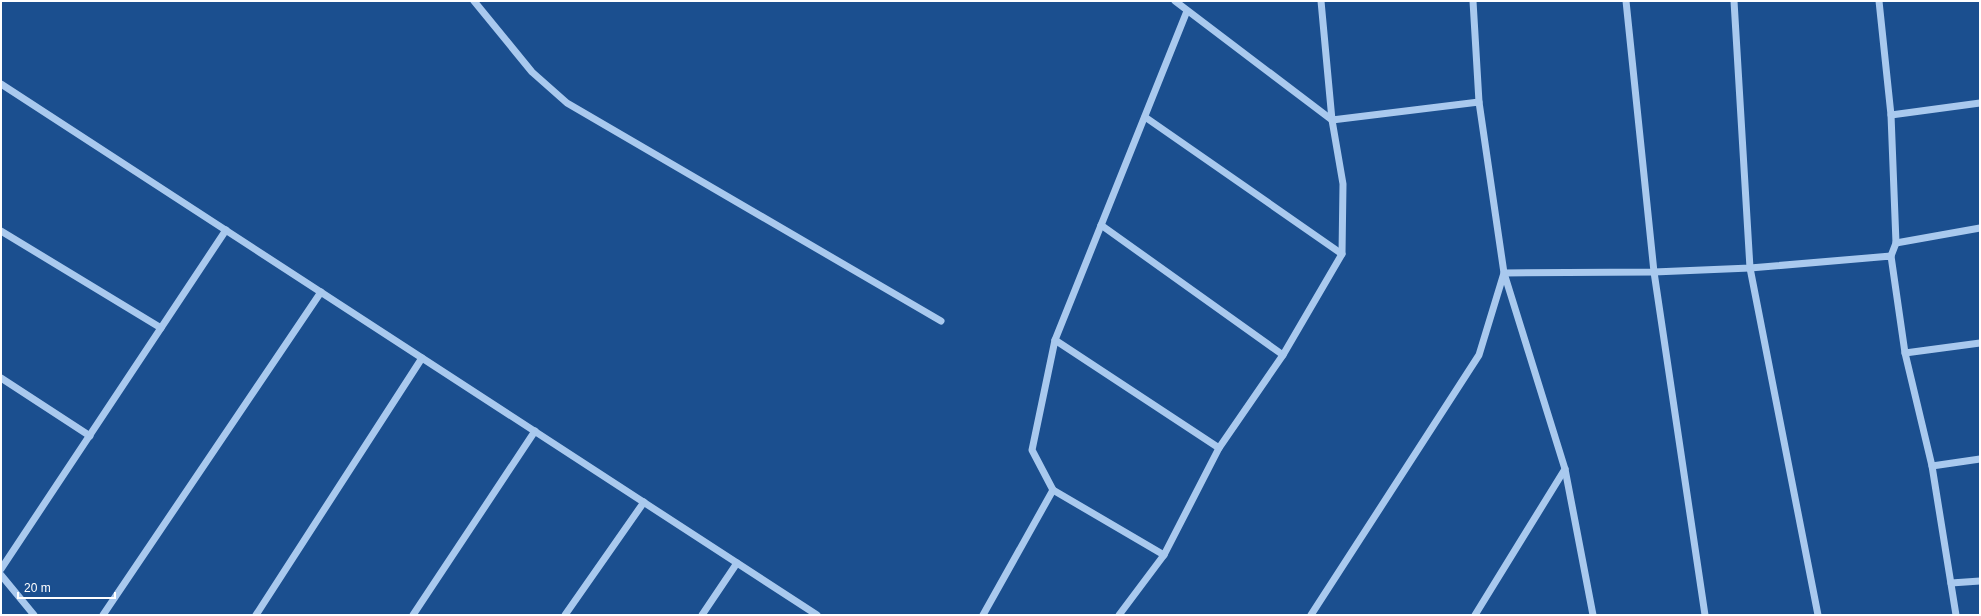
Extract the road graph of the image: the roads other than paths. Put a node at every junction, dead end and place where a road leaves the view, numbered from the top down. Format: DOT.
graph roads {
  1 [pos="474,1"];
  2 [pos="1175,1"];
  3 [pos="1321,1"];
  4 [pos="1473,1"];
  5 [pos="1626,1"];
  6 [pos="1734,1"];
  7 [pos="1879,1"];
  8 [pos="1186,11"];
  9 [pos="1,84"];
  10 [pos="1478,102"];
  11 [pos="1980,103"];
  12 [pos="1891,115"];
  13 [pos="1144,117"];
  14 [pos="1332,120"];
  15 [pos="1101,225"];
  16 [pos="1980,228"];
  17 [pos="226,230"];
  18 [pos="1,231"];
  19 [pos="1896,243"];
  20 [pos="1342,254"];
  21 [pos="1891,256"];
  22 [pos="1750,268"];
  23 [pos="1654,272"];
  24 [pos="1504,273"];
  25 [pos="321,292"];
  26 [pos="940,321"];
  27 [pos="161,328"];
  28 [pos="1055,340"];
  29 [pos="1980,343"];
  30 [pos="1905,353"];
  31 [pos="1283,355"];
  32 [pos="422,358"];
  33 [pos="1,378"];
  34 [pos="535,431"];
  35 [pos="90,436"];
  36 [pos="1220,448"];
  37 [pos="1980,458"];
  38 [pos="1932,466"];
  39 [pos="1565,469"];
  40 [pos="1053,490"];
  41 [pos="644,502"];
  42 [pos="1164,555"];
  43 [pos="737,563"];
  44 [pos="1,569"];
  45 [pos="1,575"];
  46 [pos="1980,581"];
  47 [pos="1950,583"];
  48 [pos="34,615"];
  49 [pos="103,615"];
  50 [pos="256,615"];
  51 [pos="413,615"];
  52 [pos="565,615"];
  53 [pos="702,615"];
  54 [pos="817,615"];
  55 [pos="983,615"];
  56 [pos="1119,615"];
  57 [pos="1311,615"];
  58 [pos="1475,615"];
  59 [pos="1593,615"];
  60 [pos="1705,615"];
  61 [pos="1818,615"];
  62 [pos="1956,615"];
  1 -- 26 [label="street"];
  2 -- 8 [label="street"];
  3 -- 14 [label="street"];
  4 -- 10 [label="street"];
  5 -- 23 [label="street"];
  6 -- 22 [label="street"];
  7 -- 12 [label="street"];
  8 -- 13 [label="street"];
  8 -- 14 [label="street"];
  9 -- 17 [label="street"];
  10 -- 14 [label="street"];
  10 -- 24 [label="street"];
  11 -- 12 [label="street"];
  12 -- 19 [label="street"];
  13 -- 15 [label="street"];
  13 -- 20 [label="street"];
  14 -- 20 [label="street"];
  15 -- 28 [label="street"];
  15 -- 31 [label="street"];
  16 -- 19 [label="street"];
  17 -- 25 [label="street"];
  17 -- 27 [label="street"];
  18 -- 27 [label="street"];
  19 -- 21 [label="street"];
  20 -- 31 [label="street"];
  21 -- 22 [label="street"];
  21 -- 30 [label="street"];
  22 -- 23 [label="street"];
  22 -- 61 [label="street"];
  23 -- 24 [label="street"];
  23 -- 60 [label="street"];
  24 -- 39 [label="street"];
  24 -- 57 [label="street"];
  25 -- 32 [label="street"];
  25 -- 49 [label="street"];
  27 -- 35 [label="street"];
  28 -- 36 [label="street"];
  28 -- 40 [label="street"];
  29 -- 30 [label="street"];
  30 -- 38 [label="street"];
  31 -- 36 [label="street"];
  32 -- 34 [label="street"];
  32 -- 50 [label="street"];
  33 -- 35 [label="street"];
  34 -- 41 [label="street"];
  34 -- 51 [label="street"];
  35 -- 44 [label="street"];
  36 -- 42 [label="street"];
  37 -- 38 [label="street"];
  38 -- 47 [label="street"];
  39 -- 58 [label="street"];
  39 -- 59 [label="street"];
  40 -- 42 [label="street"];
  40 -- 55 [label="street"];
  41 -- 43 [label="street"];
  41 -- 52 [label="street"];
  42 -- 56 [label="street"];
  43 -- 53 [label="street"];
  43 -- 54 [label="street"];
  45 -- 48 [label="street"];
  46 -- 47 [label="street"];
  47 -- 62 [label="street"];
}
